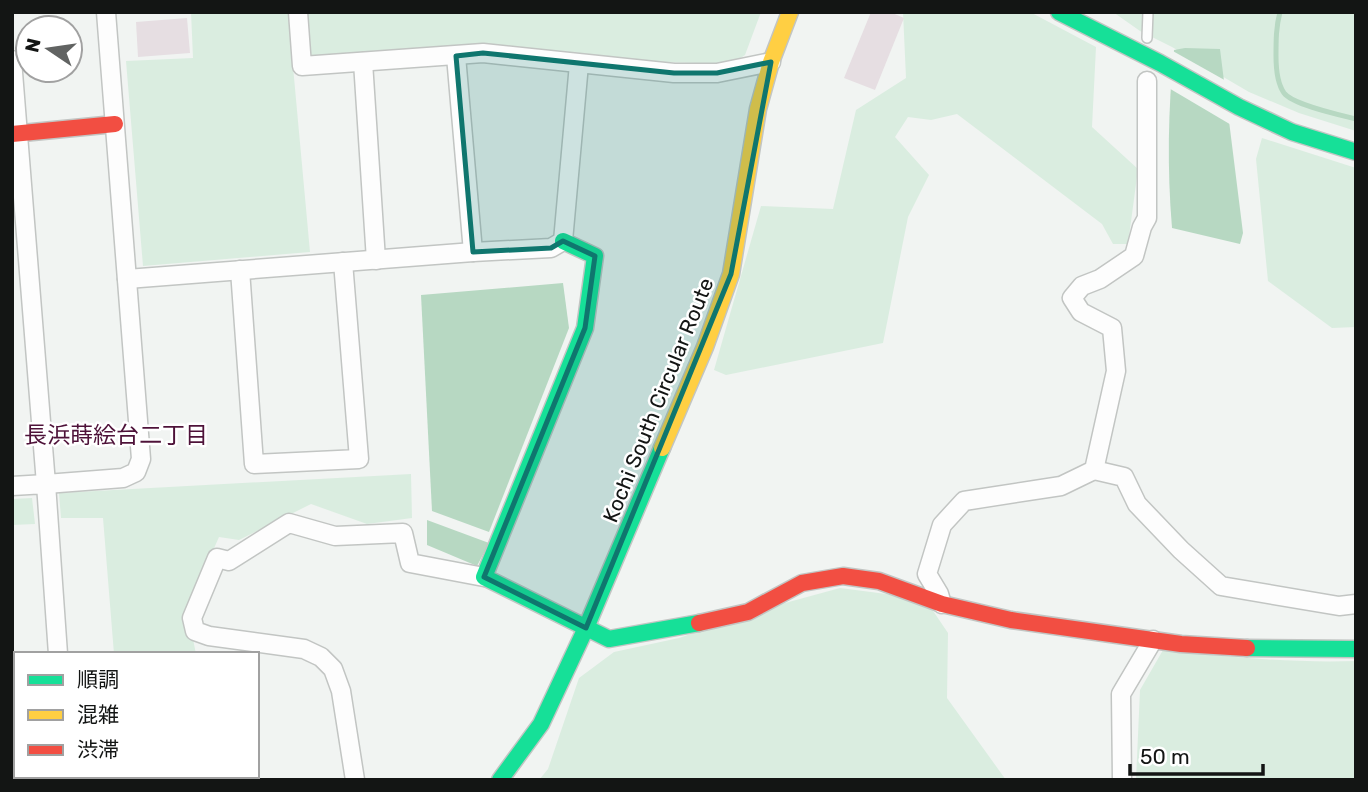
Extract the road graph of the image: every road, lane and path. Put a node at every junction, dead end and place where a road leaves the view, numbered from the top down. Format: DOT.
graph roads {
  1 [pos="106,12"];
  2 [pos="298,12"];
  3 [pos="790,12"];
  4 [pos="1059,12"];
  5 [pos="1090,12"];
  6 [pos="1148,12"];
  7 [pos="1147,38"];
  8 [pos="456,56"];
  9 [pos="12,60"];
  10 [pos="363,62"];
  11 [pos="771,62"];
  12 [pos="1160,64"];
  13 [pos="579,65"];
  14 [pos="1147,81"];
  15 [pos="115,124"];
  16 [pos="15,133"];
  17 [pos="1356,152"];
  18 [pos="17,199"];
  19 [pos="563,242"];
  20 [pos="473,252"];
  21 [pos="376,260"];
  22 [pos="343,262"];
  23 [pos="240,270"];
  24 [pos="127,279"];
  25 [pos="1094,470"];
  26 [pos="46,484"];
  27 [pos="12,486"];
  28 [pos="484,577"];
  29 [pos="942,604"];
  30 [pos="1356,604"];
  31 [pos="586,628"];
  32 [pos="1153,640"];
  33 [pos="1356,649"];
  34 [pos="58,652"];
  35 [pos="355,780"];
  36 [pos="500,780"];
  37 [pos="1122,780"];
  1 -- 15 [label="street"];
  2 -- 10 [label="street"];
  3 -- 11 [label="street, Kochi South Circular Route"];
  4 -- 12 [label="street"];
  5 -- 12 [label="street"];
  6 -- 7 [label="lane"];
  8 -- 10 [label="street"];
  8 -- 13 [label="street"];
  8 -- 20 [label="street"];
  9 -- 16 [label="street"];
  10 -- 21 [label="street"];
  11 -- 13 [label="street"];
  11 -- 31 [label="street, Kochi South Circular Route"];
  12 -- 17 [label="street"];
  13 -- 19 [label="street"];
  14 -- 25 [label="street"];
  15 -- 16 [label="street"];
  15 -- 24 [label="street"];
  16 -- 18 [label="street"];
  18 -- 26 [label="street"];
  19 -- 20 [label="street"];
  19 -- 28 [label="street"];
  20 -- 21 [label="street"];
  21 -- 22 [label="street"];
  22 -- 23 [label="street"];
  22 -- 23 [label="street"];
  23 -- 24 [label="street"];
  24 -- 26 [label="street"];
  25 -- 29 [label="street"];
  25 -- 30 [label="street"];
  26 -- 27 [label="street"];
  26 -- 34 [label="street"];
  28 -- 31 [label="street"];
  28 -- 35 [label="street"];
  29 -- 31 [label="street"];
  29 -- 32 [label="street"];
  31 -- 36 [label="street, Kochi South Circular Route"];
  32 -- 33 [label="street"];
  32 -- 37 [label="street"];
}
